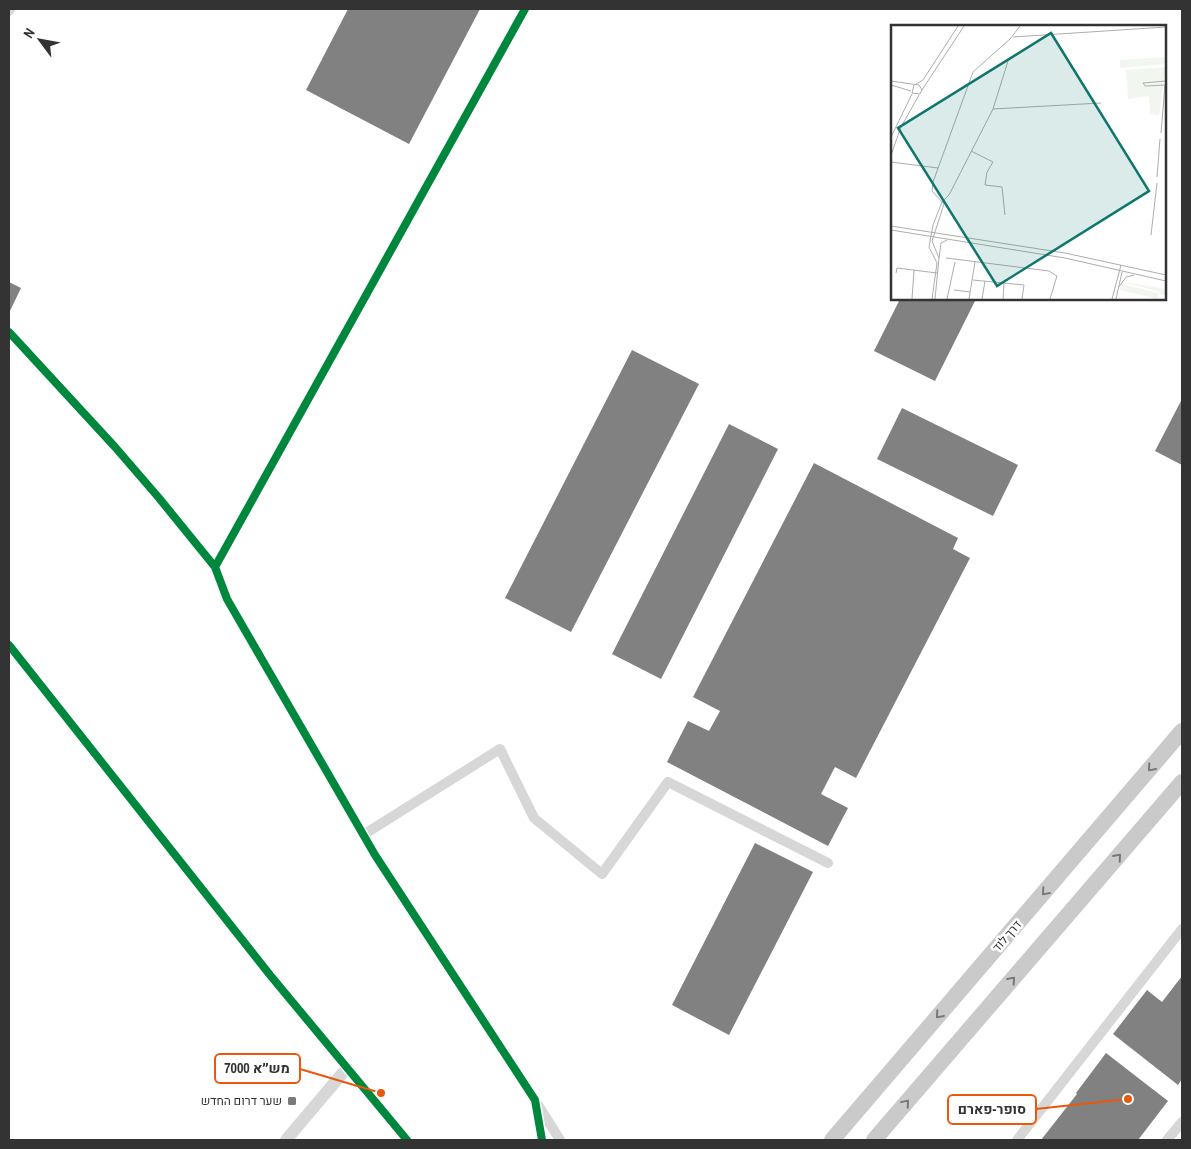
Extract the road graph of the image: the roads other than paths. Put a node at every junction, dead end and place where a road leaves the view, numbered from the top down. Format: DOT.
graph roads {
  1 [pos="524,9"];
  2 [pos="9,332"];
  3 [pos="216,567"];
  4 [pos="9,645"];
  5 [pos="1182,731"];
  6 [pos="1182,782"];
  7 [pos="363,835"];
  8 [pos="828,863"];
  9 [pos="1182,929"];
  10 [pos="347,1068"];
  11 [pos="535,1100"];
  12 [pos="1182,1122"];
  13 [pos="286,1140"];
  14 [pos="407,1140"];
  15 [pos="542,1140"];
  16 [pos="560,1140"];
  17 [pos="832,1140"];
  18 [pos="874,1140"];
  19 [pos="1017,1140"];
  20 [pos="1168,1140"];
  1 -- 3 [label="street"];
  2 -- 3 [label="street"];
  3 -- 7 [label="street"];
  4 -- 10 [label="street"];
  5 -- 17 [label="main road, דרך לוד, one-way"];
  18 -- 6 [label="main road, one-way"];
  7 -- 8 [label="street"];
  7 -- 11 [label="street"];
  9 -- 19 [label="street"];
  10 -- 13 [label="street"];
  10 -- 14 [label="street"];
  11 -- 15 [label="street"];
  11 -- 16 [label="street"];
  12 -- 20 [label="street"];
}
